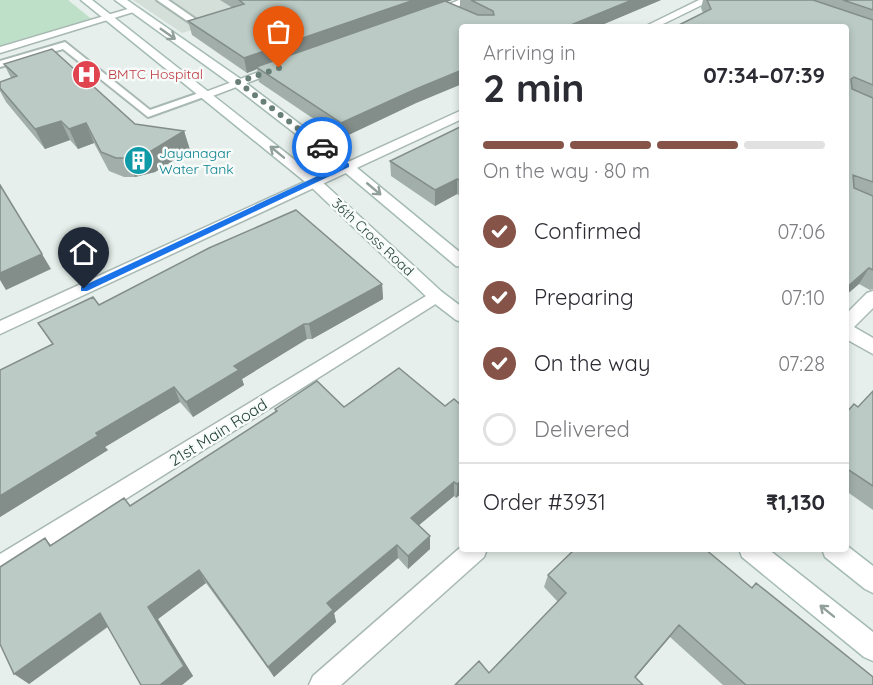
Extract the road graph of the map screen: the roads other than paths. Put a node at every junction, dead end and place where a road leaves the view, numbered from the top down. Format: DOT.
graph roads {
  1 [pos="86,0"];
  2 [pos="120,0"];
  3 [pos="162,0"];
  4 [pos="468,0"];
  5 [pos="707,0"];
  6 [pos="135,10"];
  7 [pos="424,16"];
  8 [pos="111,18"];
  9 [pos="660,24"];
  10 [pos="202,27"];
  11 [pos="0,50"];
  12 [pos="293,63"];
  13 [pos="0,64"];
  14 [pos="238,82"];
  15 [pos="206,94"];
  16 [pos="459,115"];
  17 [pos="346,166"];
  18 [pos="314,182"];
  19 [pos="459,260"];
  20 [pos="436,296"];
  21 [pos="873,297"];
  22 [pos="459,314"];
  23 [pos="849,322"];
  24 [pos="0,328"];
  25 [pos="849,333"];
  26 [pos="873,347"];
  27 [pos="473,552"];
  28 [pos="754,552"];
  29 [pos="837,552"];
  30 [pos="0,567"];
  31 [pos="873,581"];
  32 [pos="873,648"];
  33 [pos="322,685"];
  1 -- 8 [label="street, 36th Cross Road"];
  2 -- 6 [label="street"];
  3 -- 10 [label="lane"];
  4 -- 7 [label="street"];
  5 -- 9 [label="street"];
  6 -- 8 [label="street"];
  6 -- 14 [label="street, one-way"];
  8 -- 11 [label="street"];
  8 -- 15 [label="street, 36th Cross Road"];
  12 -- 14 [label="street"];
  13 -- 15 [label="lane"];
  14 -- 15 [label="street"];
  14 -- 17 [label="street"];
  18 -- 15 [label="street, 36th Cross Road, one-way"];
  16 -- 17 [label="street"];
  17 -- 18 [label="street"];
  17 -- 19 [label="street, one-way"];
  18 -- 20 [label="street, 36th Cross Road"];
  18 -- 24 [label="street"];
  20 -- 22 [label="street, 36th Cross Road"];
  20 -- 30 [label="street, 21st Main Road"];
  21 -- 23 [label="street"];
  25 -- 26 [label="street"];
  27 -- 33 [label="street"];
  32 -- 28 [label="street, one-way"];
  29 -- 31 [label="street"];
}
